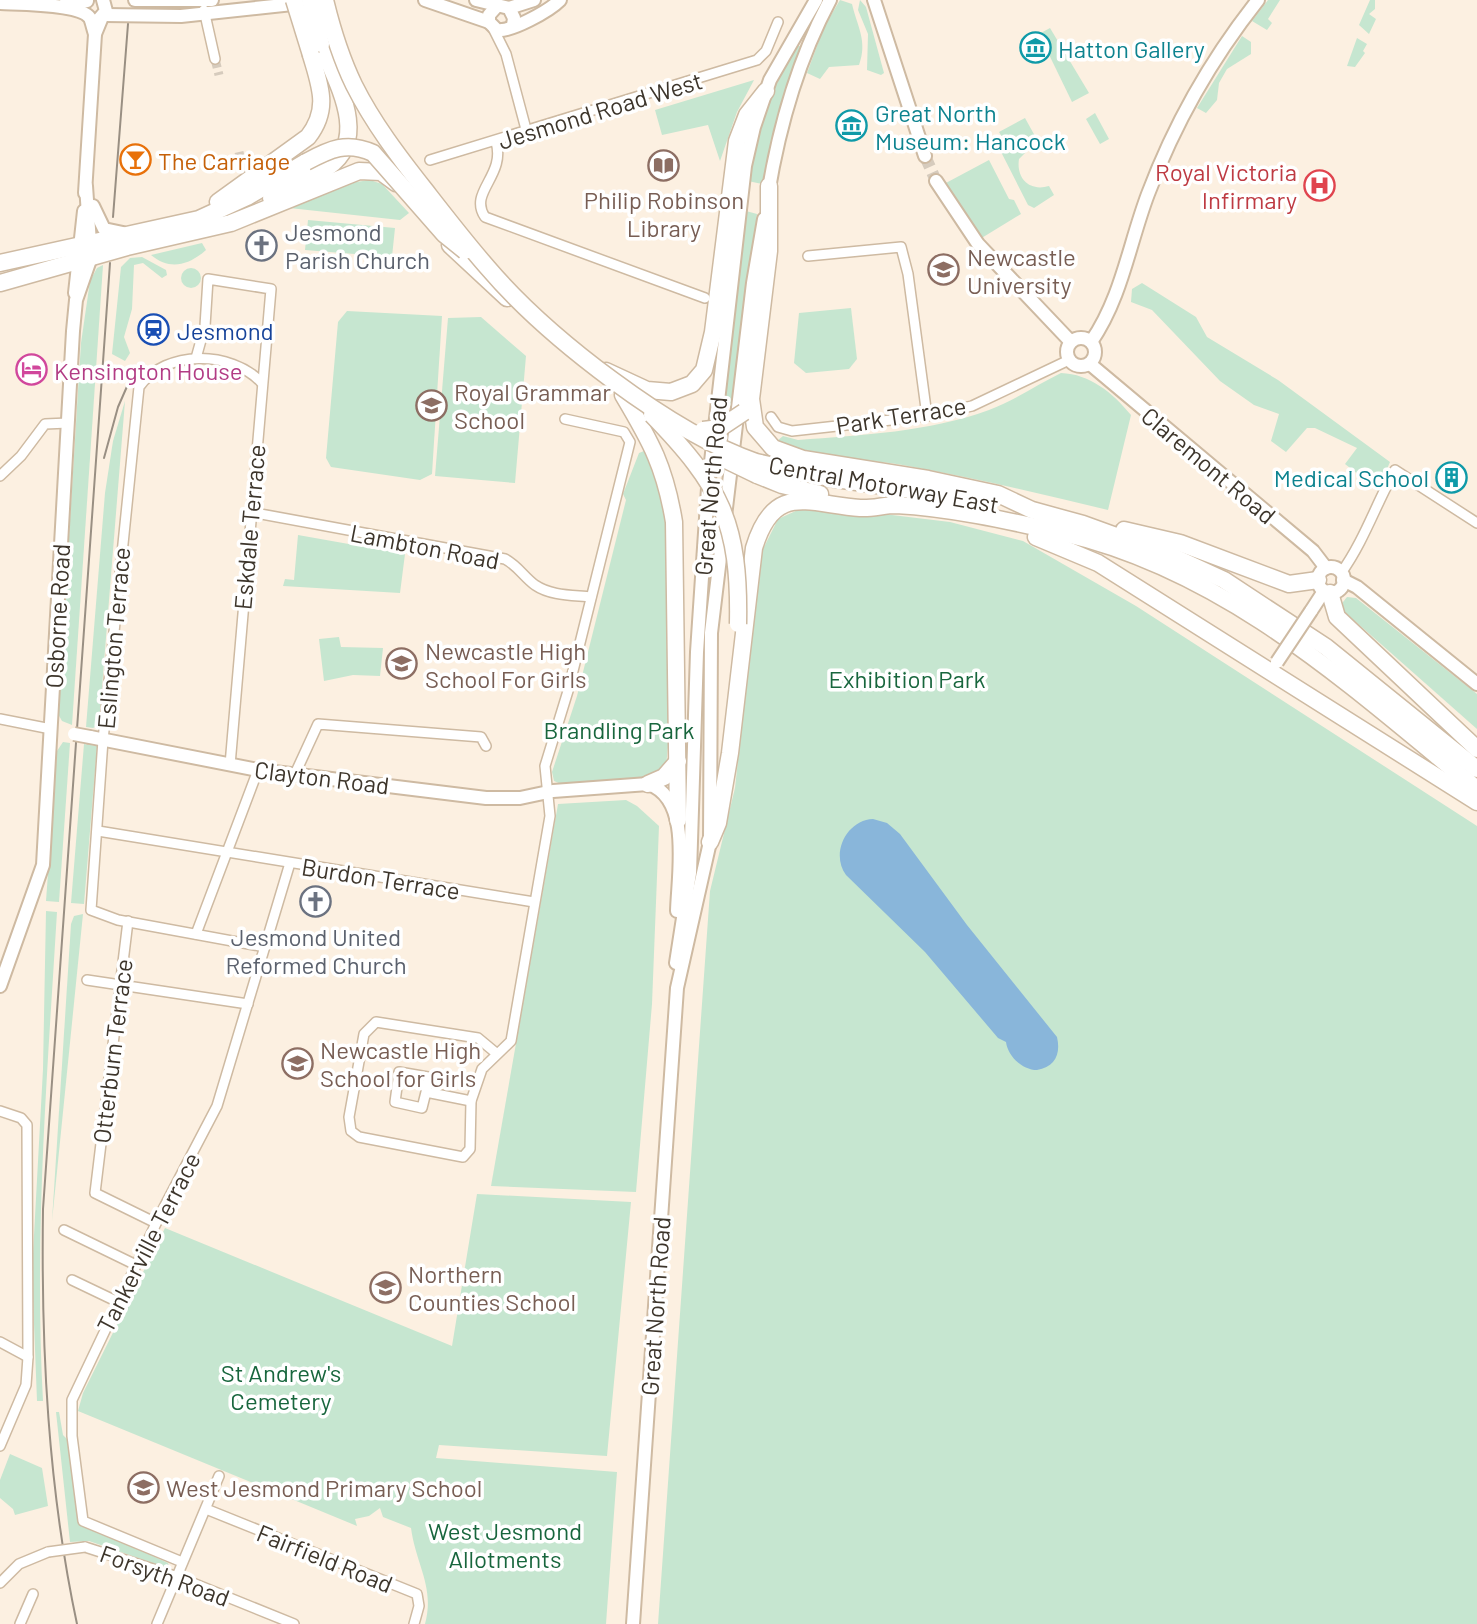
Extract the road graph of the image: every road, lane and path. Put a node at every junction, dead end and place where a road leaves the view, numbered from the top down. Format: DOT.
graph roads {
  1 [pos="87,0"];
  2 [pos="103,0"];
  3 [pos="135,0"];
  4 [pos="294,0"];
  5 [pos="310,0"];
  6 [pos="324,0"];
  7 [pos="425,0"];
  8 [pos="476,0"];
  9 [pos="534,0"];
  10 [pos="560,0"];
  11 [pos="816,0"];
  12 [pos="830,0"];
  13 [pos="874,0"];
  14 [pos="1258,0"];
  15 [pos="3,2"];
  16 [pos="206,5"];
  17 [pos="57,6"];
  18 [pos="503,7"];
  19 [pos="96,16"];
  20 [pos="778,22"];
  21 [pos="491,25"];
  22 [pos="512,26"];
  23 [pos="321,46"];
  24 [pos="506,54"];
  25 [pos="215,59"];
  26 [pos="766,91"];
  27 [pos="527,133"];
  28 [pos="496,142"];
  29 [pos="925,156"];
  30 [pos="430,160"];
  31 [pos="936,181"];
  32 [pos="86,186"];
  33 [pos="769,186"];
  34 [pos="175,224"];
  35 [pos="202,230"];
  36 [pos="129,233"];
  37 [pos="85,242"];
  38 [pos="808,256"];
  39 [pos="84,259"];
  40 [pos="0,263"];
  41 [pos="47,269"];
  42 [pos="489,270"];
  43 [pos="0,275"];
  44 [pos="0,283"];
  45 [pos="75,294"];
  46 [pos="507,298"];
  47 [pos="705,298"];
  48 [pos="1071,342"];
  49 [pos="1091,342"];
  50 [pos="196,358"];
  51 [pos="1069,360"];
  52 [pos="1090,364"];
  53 [pos="601,368"];
  54 [pos="261,382"];
  55 [pos="624,392"];
  56 [pos="747,406"];
  57 [pos="651,416"];
  58 [pos="927,416"];
  59 [pos="771,417"];
  60 [pos="565,419"];
  61 [pos="68,424"];
  62 [pos="757,469"];
  63 [pos="0,476"];
  64 [pos="965,499"];
  65 [pos="895,505"];
  66 [pos="997,505"];
  67 [pos="250,512"];
  68 [pos="1477,523"];
  69 [pos="1083,524"];
  70 [pos="1342,577"];
  71 [pos="1324,583"];
  72 [pos="592,597"];
  73 [pos="705,633"];
  74 [pos="739,650"];
  75 [pos="704,652"];
  76 [pos="1275,666"];
  77 [pos="1477,684"];
  78 [pos="0,719"];
  79 [pos="51,729"];
  80 [pos="97,738"];
  81 [pos="486,746"];
  82 [pos="1477,749"];
  83 [pos="678,761"];
  84 [pos="230,765"];
  85 [pos="1477,769"];
  86 [pos="258,770"];
  87 [pos="295,775"];
  88 [pos="648,785"];
  89 [pos="1477,789"];
  90 [pos="548,792"];
  91 [pos="1477,802"];
  92 [pos="678,820"];
  93 [pos="98,831"];
  94 [pos="710,842"];
  95 [pos="228,853"];
  96 [pos="290,863"];
  97 [pos="534,902"];
  98 [pos="128,921"];
  99 [pos="196,934"];
  100 [pos="265,947"];
  101 [pos="675,968"];
  102 [pos="87,980"];
  103 [pos="120,985"];
  104 [pos="0,986"];
  105 [pos="677,988"];
  106 [pos="248,1004"];
  107 [pos="496,1053"];
  108 [pos="426,1092"];
  109 [pos="471,1101"];
  110 [pos="0,1111"];
  111 [pos="156,1223"];
  112 [pos="64,1230"];
  113 [pos="136,1265"];
  114 [pos="72,1280"];
  115 [pos="118,1302"];
  116 [pos="0,1342"];
  117 [pos="28,1357"];
  118 [pos="0,1446"];
  119 [pos="219,1476"];
  120 [pos="206,1509"];
  121 [pos="182,1563"];
  122 [pos="178,1577"];
  123 [pos="0,1583"];
  124 [pos="33,1594"];
  125 [pos="20,1624"];
  126 [pos="158,1624"];
  127 [pos="294,1624"];
  128 [pos="414,1624"];
  129 [pos="633,1624"];
  1 -- 17 [label="main road"];
  1 -- 19 [label="main road"];
  2 -- 19 [label="main road"];
  3 -- 16 [label="main road"];
  4 -- 23 [label="highway, bridge"];
  5 -- 23 [label="highway, bridge"];
  6 -- 16 [label="main road"];
  6 -- 23 [label="highway, Central Motorway East, bridge"];
  6 -- 42 [label="highway, Central Motorway East, bridge"];
  7 -- 21 [label="main road"];
  8 -- 18 [label="main road"];
  9 -- 18 [label="main road"];
  10 -- 22 [label="main road"];
  11 -- 26 [label="main road, Great North Road"];
  12 -- 33 [label="main road, Great North Road"];
  13 -- 29 [label="main road"];
  14 -- 49 [label="main road"];
  15 -- 17 [label="main road"];
  16 -- 19 [label="main road"];
  16 -- 25 [label="street"];
  17 -- 19 [label="main road"];
  18 -- 21 [label="main road"];
  18 -- 22 [label="main road"];
  19 -- 32 [label="main road"];
  20 -- 27 [label="street, Jesmond Road West"];
  21 -- 22 [label="main road"];
  21 -- 24 [label="street"];
  22 -- 24 [label="street"];
  23 -- 34 [label="highway"];
  23 -- 35 [label="highway"];
  23 -- 46 [label="highway, Central Motorway East"];
  24 -- 27 [label="street"];
  26 -- 53 [label="highway"];
  26 -- 73 [label="main road, Great North Road"];
  27 -- 28 [label="street, Jesmond Road West"];
  28 -- 30 [label="street, Jesmond Road West"];
  28 -- 47 [label="street"];
  31 -- 48 [label="main road"];
  32 -- 36 [label="main road"];
  32 -- 37 [label="main road"];
  33 -- 56 [label="highway"];
  33 -- 73 [label="main road, Great North Road"];
  34 -- 36 [label="highway"];
  34 -- 42 [label="highway, bridge"];
  35 -- 39 [label="highway"];
  35 -- 46 [label="highway"];
  36 -- 37 [label="highway"];
  37 -- 39 [label="main road"];
  37 -- 40 [label="highway"];
  38 -- 58 [label="street"];
  39 -- 41 [label="highway"];
  39 -- 45 [label="main road, Osborne Road"];
  41 -- 43 [label="highway"];
  41 -- 44 [label="highway"];
  41 -- 45 [label="main road"];
  42 -- 53 [label="highway, Central Motorway East, bridge"];
  45 -- 61 [label="main road, Osborne Road"];
  46 -- 55 [label="highway, Central Motorway East"];
  48 -- 49 [label="main road"];
  48 -- 51 [label="main road"];
  49 -- 52 [label="main road"];
  50 -- 54 [label="street"];
  50 -- 54 [label="street, Eskdale Terrace"];
  50 -- 80 [label="street, Eslington Terrace"];
  51 -- 52 [label="main road"];
  51 -- 58 [label="street, Park Terrace"];
  52 -- 71 [label="main road, Claremont Road"];
  53 -- 55 [label="highway, Central Motorway East, bridge"];
  54 -- 67 [label="street, Eskdale Terrace"];
  55 -- 57 [label="highway, Central Motorway East"];
  55 -- 62 [label="highway, Central Motorway East, bridge"];
  55 -- 74 [label="highway, bridge"];
  55 -- 83 [label="highway"];
  56 -- 57 [label="highway, bridge"];
  56 -- 64 [label="highway"];
  57 -- 62 [label="highway, Central Motorway East, bridge"];
  58 -- 59 [label="street, Park Terrace"];
  60 -- 72 [label="street"];
  61 -- 63 [label="street"];
  61 -- 79 [label="main road, Osborne Road"];
  62 -- 64 [label="highway, Central Motorway East"];
  62 -- 65 [label="highway, Central Motorway East"];
  64 -- 65 [label="highway"];
  64 -- 66 [label="highway"];
  64 -- 66 [label="highway"];
  65 -- 74 [label="highway"];
  66 -- 69 [label="highway"];
  66 -- 76 [label="highway"];
  66 -- 89 [label="highway"];
  67 -- 72 [label="street, Lambton Road"];
  67 -- 84 [label="street, Eskdale Terrace"];
  68 -- 70 [label="street"];
  69 -- 71 [label="highway"];
  69 -- 85 [label="highway"];
  70 -- 71 [label="main road"];
  70 -- 71 [label="main road"];
  70 -- 77 [label="main road"];
  71 -- 76 [label="main road, bridge"];
  71 -- 82 [label="highway"];
  72 -- 90 [label="street"];
  73 -- 75 [label="main road, Great North Road"];
  74 -- 94 [label="highway"];
  75 -- 94 [label="main road, Great North Road"];
  75 -- 101 [label="main road, Great North Road"];
  76 -- 91 [label="highway"];
  78 -- 79 [label="street, Clayton Road"];
  79 -- 80 [label="main road, Clayton Road, bridge"];
  79 -- 104 [label="main road, Osborne Road"];
  80 -- 84 [label="main road, Clayton Road"];
  80 -- 93 [label="street, Eslington Terrace"];
  81 -- 87 [label="street"];
  83 -- 88 [label="highway"];
  83 -- 92 [label="highway"];
  84 -- 86 [label="main road, Clayton Road"];
  86 -- 87 [label="main road, Clayton Road"];
  86 -- 95 [label="street"];
  87 -- 90 [label="main road, Clayton Road"];
  88 -- 90 [label="main road, Clayton Road"];
  88 -- 92 [label="main road"];
  90 -- 97 [label="street"];
  92 -- 101 [label="main road"];
  93 -- 95 [label="street, Burdon Terrace"];
  93 -- 98 [label="street, Eslington Terrace"];
  94 -- 105 [label="main road, Great North Road"];
  95 -- 96 [label="street, Burdon Terrace"];
  95 -- 99 [label="street"];
  96 -- 97 [label="street, Burdon Terrace"];
  96 -- 100 [label="street, Tankerville Terrace"];
  97 -- 107 [label="street"];
  98 -- 99 [label="street"];
  98 -- 103 [label="street, Otterburn Terrace"];
  99 -- 100 [label="street"];
  100 -- 106 [label="street, Tankerville Terrace"];
  101 -- 105 [label="main road, Great North Road"];
  102 -- 103 [label="street"];
  103 -- 106 [label="street"];
  103 -- 111 [label="street, Otterburn Terrace"];
  105 -- 129 [label="main road, Great North Road"];
  106 -- 111 [label="street, Tankerville Terrace"];
  107 -- 109 [label="street"];
  107 -- 109 [label="street"];
  108 -- 108 [label="street"];
  108 -- 109 [label="street"];
  110 -- 117 [label="street"];
  111 -- 113 [label="street, Tankerville Terrace"];
  112 -- 113 [label="street"];
  113 -- 115 [label="street, Tankerville Terrace"];
  114 -- 115 [label="street"];
  115 -- 121 [label="street, Tankerville Terrace"];
  116 -- 117 [label="street"];
  117 -- 118 [label="street"];
  119 -- 120 [label="street"];
  120 -- 121 [label="street"];
  120 -- 128 [label="street, Fairfield Road"];
  121 -- 122 [label="street"];
  122 -- 123 [label="street, Forsyth Road, bridge"];
  122 -- 126 [label="street"];
  122 -- 127 [label="street, Forsyth Road"];
  124 -- 125 [label="street"];
}
